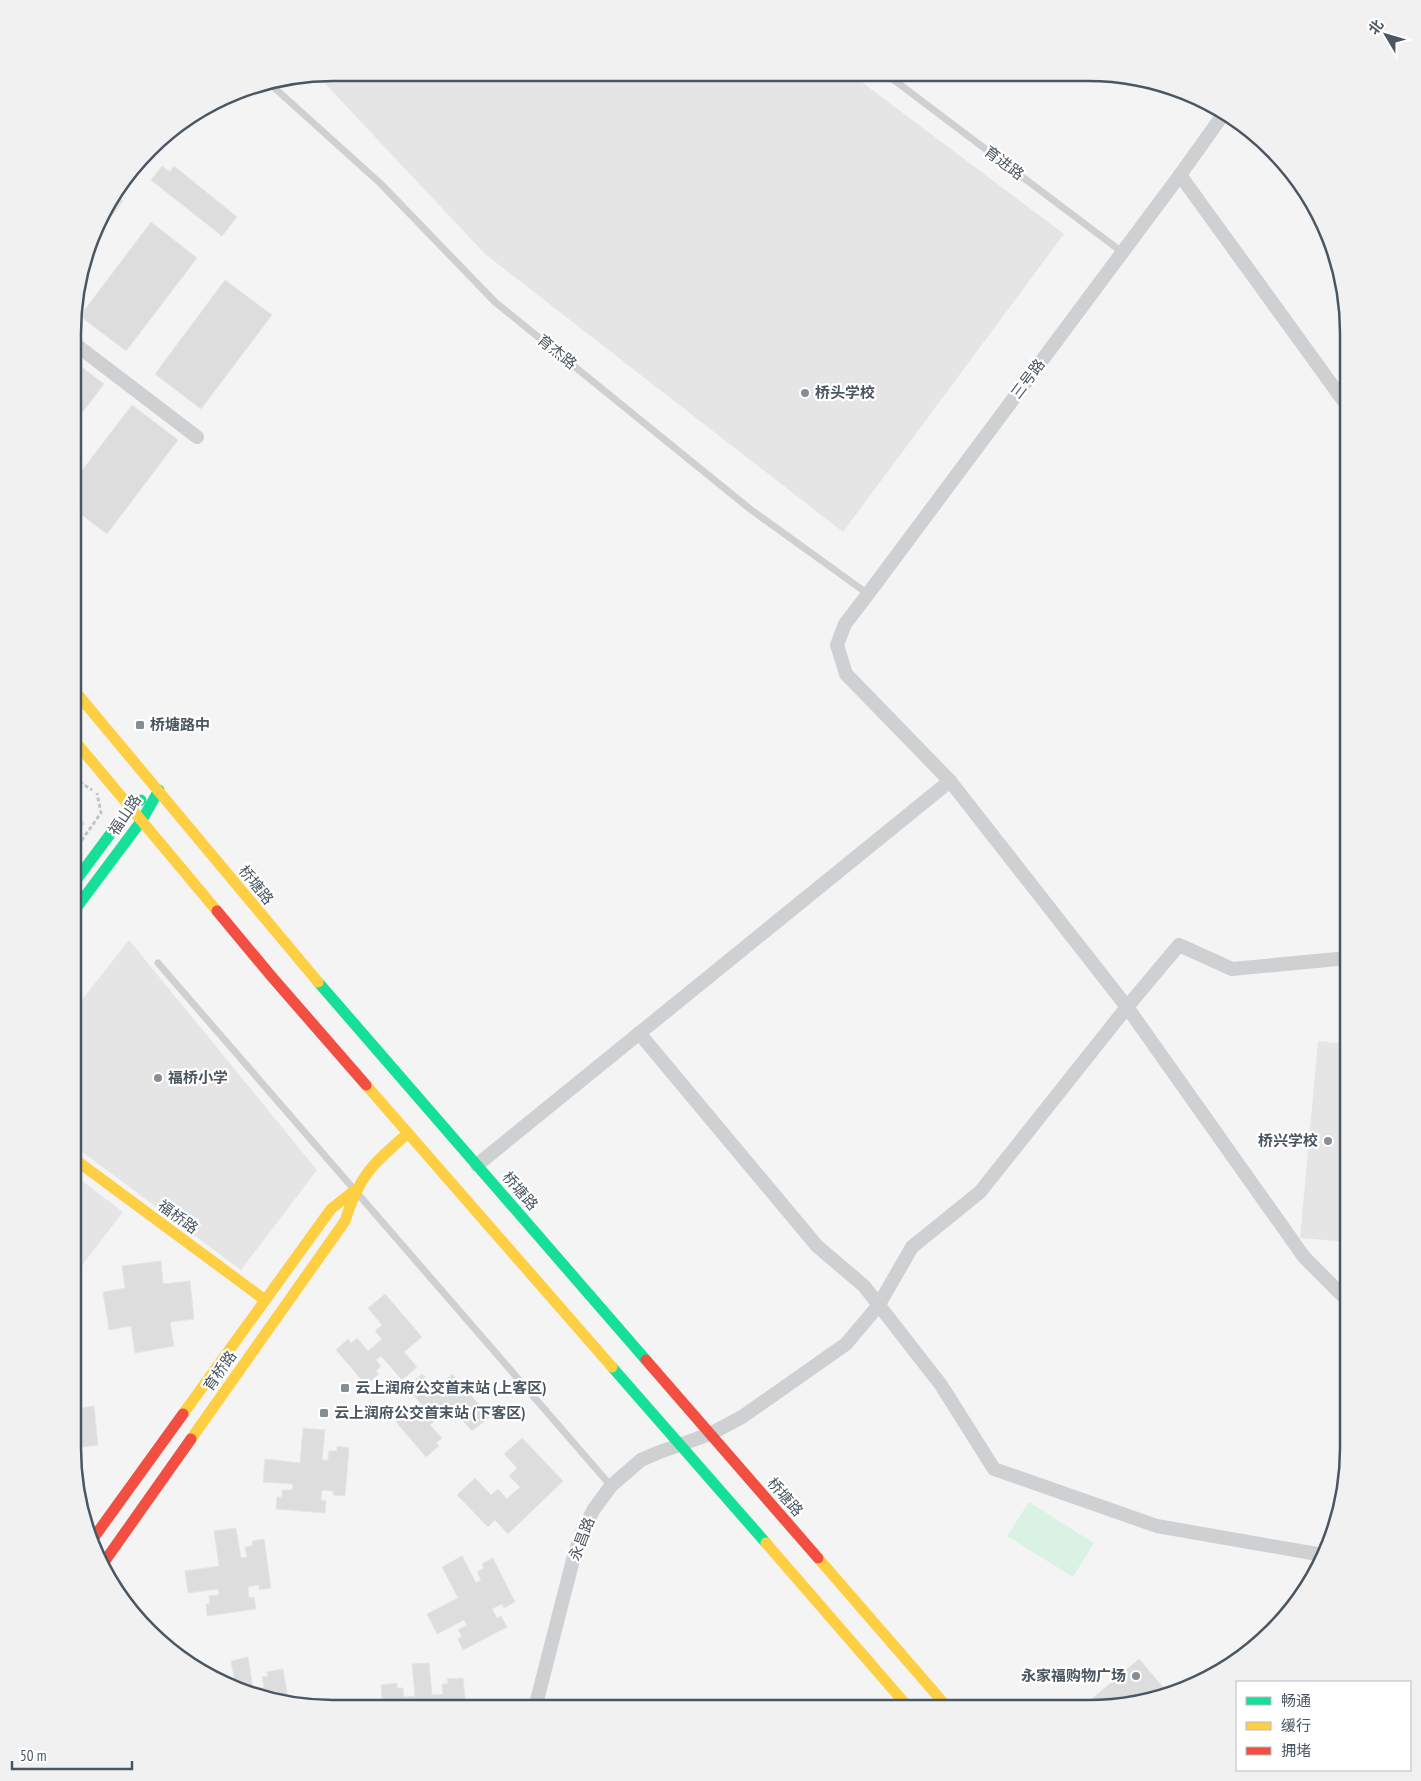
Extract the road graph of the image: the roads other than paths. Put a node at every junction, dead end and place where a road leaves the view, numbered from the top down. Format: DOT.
graph roads {
  1 [pos="895,81"];
  2 [pos="274,88"];
  3 [pos="1221,119"];
  4 [pos="1180,175"];
  5 [pos="1122,252"];
  6 [pos="81,349"];
  7 [pos="1340,397"];
  8 [pos="197,437"];
  9 [pos="868,594"];
  10 [pos="81,698"];
  11 [pos="81,748"];
  12 [pos="950,781"];
  13 [pos="159,790"];
  14 [pos="131,806"];
  15 [pos="142,820"];
  16 [pos="81,874"];
  17 [pos="81,902"];
  18 [pos="1340,959"];
  19 [pos="158,963"];
  20 [pos="1127,1007"];
  21 [pos="639,1033"];
  22 [pos="408,1133"];
  23 [pos="81,1164"];
  24 [pos="477,1165"];
  25 [pos="355,1190"];
  26 [pos="1340,1293"];
  27 [pos="265,1300"];
  28 [pos="878,1306"];
  29 [pos="710,1434"];
  30 [pos="680,1444"];
  31 [pos="611,1486"];
  32 [pos="111,1514"];
  33 [pos="94,1527"];
  34 [pos="97,1534"];
  35 [pos="1316,1554"];
  36 [pos="107,1559"];
  37 [pos="537,1700"];
  38 [pos="903,1700"];
  39 [pos="941,1700"];
  1 -- 5 [label="lane, 育进路"];
  2 -- 9 [label="lane, 育杰路"];
  3 -- 4 [label="street, 三号路"];
  4 -- 5 [label="street, 三号路"];
  4 -- 7 [label="street"];
  5 -- 9 [label="street, 三号路"];
  6 -- 8 [label="street"];
  9 -- 12 [label="street, 三号路"];
  10 -- 13 [label="street, 桥塘路"];
  11 -- 14 [label="street"];
  12 -- 20 [label="street"];
  12 -- 21 [label="street"];
  13 -- 14 [label="street, 福山路"];
  13 -- 15 [label="street, 福山路"];
  13 -- 24 [label="street, 桥塘路"];
  14 -- 15 [label="street"];
  14 -- 16 [label="street, 福山路"];
  15 -- 17 [label="street, 福山路"];
  15 -- 22 [label="street"];
  18 -- 20 [label="street, 永昌路"];
  19 -- 25 [label="lane"];
  20 -- 26 [label="street"];
  20 -- 28 [label="street, 永昌路"];
  21 -- 24 [label="street"];
  21 -- 28 [label="street"];
  22 -- 25 [label="street, 育桥路"];
  22 -- 30 [label="street"];
  23 -- 27 [label="street, 福桥路"];
  24 -- 29 [label="street, 桥塘路"];
  25 -- 27 [label="street, 育桥路"];
  25 -- 31 [label="lane"];
  25 -- 36 [label="street, 育桥路"];
  27 -- 32 [label="street, 育桥路"];
  28 -- 29 [label="street, 永昌路"];
  28 -- 35 [label="street"];
  29 -- 30 [label="street, 永昌路"];
  29 -- 39 [label="street, 桥塘路"];
  30 -- 31 [label="street, 永昌路"];
  30 -- 38 [label="street"];
  31 -- 37 [label="street, 永昌路"];
  32 -- 33 [label="street"];
  32 -- 34 [label="street, 育桥路"];
}
